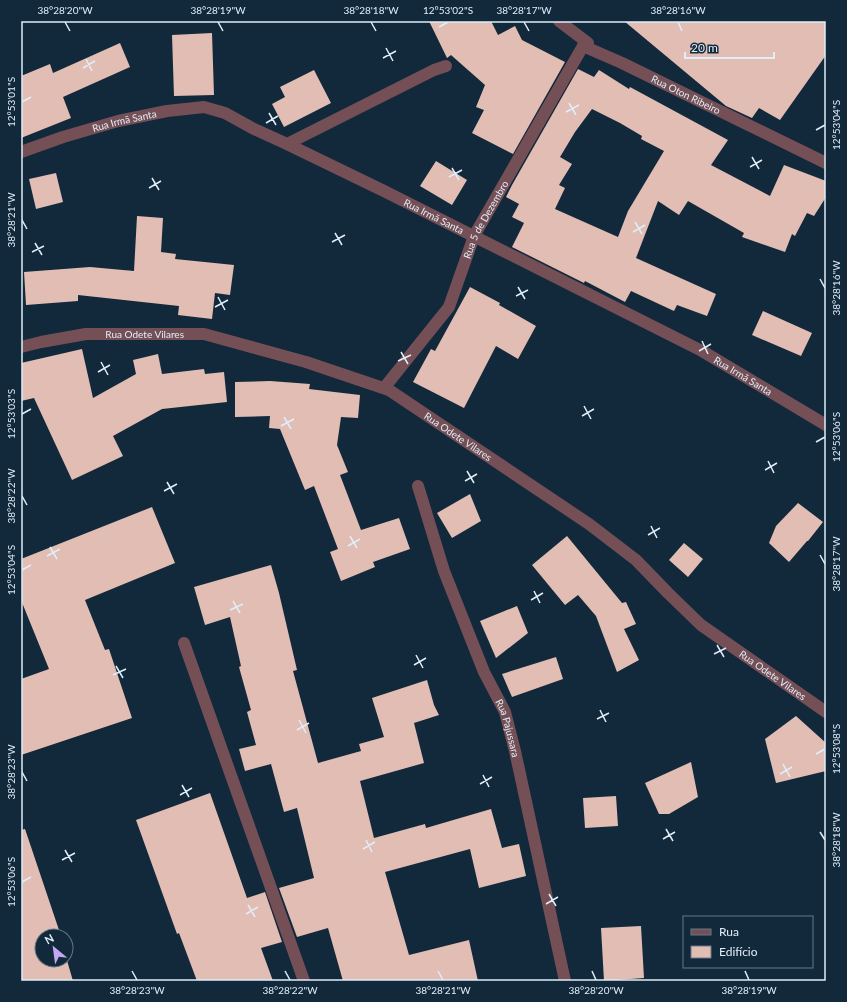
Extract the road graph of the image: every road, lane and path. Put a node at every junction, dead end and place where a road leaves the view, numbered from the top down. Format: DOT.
graph roads {
  1 [pos="558,21"];
  2 [pos="583,46"];
  3 [pos="446,66"];
  4 [pos="287,144"];
  5 [pos="21,152"];
  6 [pos="826,163"];
  7 [pos="474,236"];
  8 [pos="21,347"];
  9 [pos="384,388"];
  10 [pos="826,425"];
  11 [pos="418,486"];
  12 [pos="184,643"];
  13 [pos="826,712"];
  14 [pos="304,981"];
  15 [pos="565,981"];
  1 -- 2 [label="street"];
  2 -- 6 [label="street, Rua Oton Ribeiro"];
  2 -- 7 [label="street, Rua 5 de Dezembro"];
  3 -- 4 [label="street"];
  4 -- 5 [label="street, Rua Irmã Santa"];
  4 -- 7 [label="street, Rua Irmã Santa"];
  7 -- 9 [label="street, Rua 5 de Dezembro"];
  7 -- 10 [label="street, Rua Irmã Santa"];
  8 -- 9 [label="street, Rua Odete Vilares"];
  9 -- 13 [label="street, Rua Odete Vilares"];
  11 -- 15 [label="street, Rua Pajussara"];
  12 -- 14 [label="street"];
}
